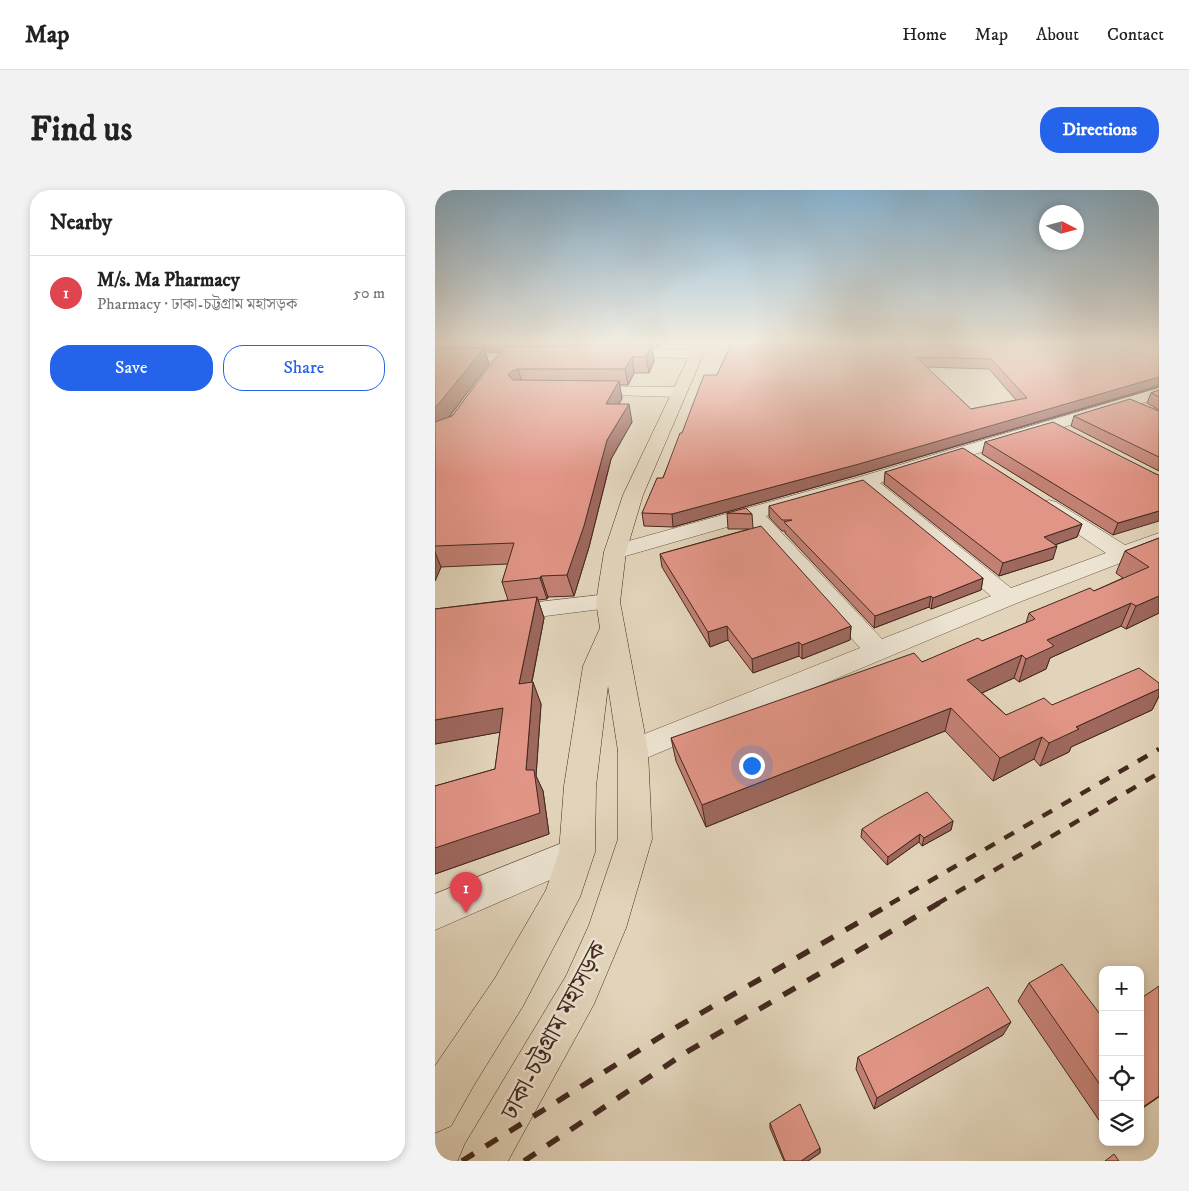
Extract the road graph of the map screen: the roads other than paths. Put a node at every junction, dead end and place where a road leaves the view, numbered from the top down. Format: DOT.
graph roads {
  1 [pos="682,386"];
  2 [pos="569,391"];
  3 [pos="679,392"];
  4 [pos="1159,393"];
  5 [pos="1126,402"];
  6 [pos="1151,414"];
  7 [pos="1051,424"];
  8 [pos="1076,437"];
  9 [pos="962,451"];
  10 [pos="986,466"];
  11 [pos="866,481"];
  12 [pos="1035,497"];
  13 [pos="753,514"];
  14 [pos="1159,540"];
  15 [pos="615,552"];
  16 [pos="1123,554"];
  17 [pos="1008,598"];
  18 [pos="610,616"];
  19 [pos="435,622"];
  20 [pos="878,651"];
  21 [pos="633,751"];
  22 [pos="577,852"];
  23 [pos="435,912"];
  24 [pos="435,1110"];
  25 [pos="482,1161"];
  1 -- 3 [label="highway, ঢাকা-চট্টগ্রাম মহাসড়ক"];
  2 -- 3 [label="street"];
  3 -- 15 [label="highway, ঢাকা-চট্টগ্রাম মহাসড়ক"];
  4 -- 5 [label="street"];
  5 -- 6 [label="street"];
  5 -- 7 [label="street"];
  7 -- 8 [label="street"];
  7 -- 9 [label="street"];
  9 -- 10 [label="street"];
  9 -- 11 [label="street"];
  11 -- 13 [label="street"];
  11 -- 17 [label="street"];
  12 -- 16 [label="street"];
  13 -- 15 [label="street"];
  13 -- 20 [label="street"];
  14 -- 16 [label="street"];
  15 -- 18 [label="highway, ঢাকা-চট্টগ্রাম মহাসড়ক"];
  16 -- 17 [label="street"];
  17 -- 20 [label="street"];
  18 -- 19 [label="street"];
  18 -- 21 [label="highway, ঢাকা-চট্টগ্রাম মহাসড়ক"];
  18 -- 22 [label="highway, ঢাকা-চট্টগ্রাম মহাসড়ক"];
  20 -- 21 [label="street"];
  21 -- 25 [label="highway, ঢাকা-চট্টগ্রাম মহাসড়ক"];
  22 -- 23 [label="street"];
  22 -- 24 [label="highway, ঢাকা-চট্টগ্রাম মহাসড়ক"];
}
